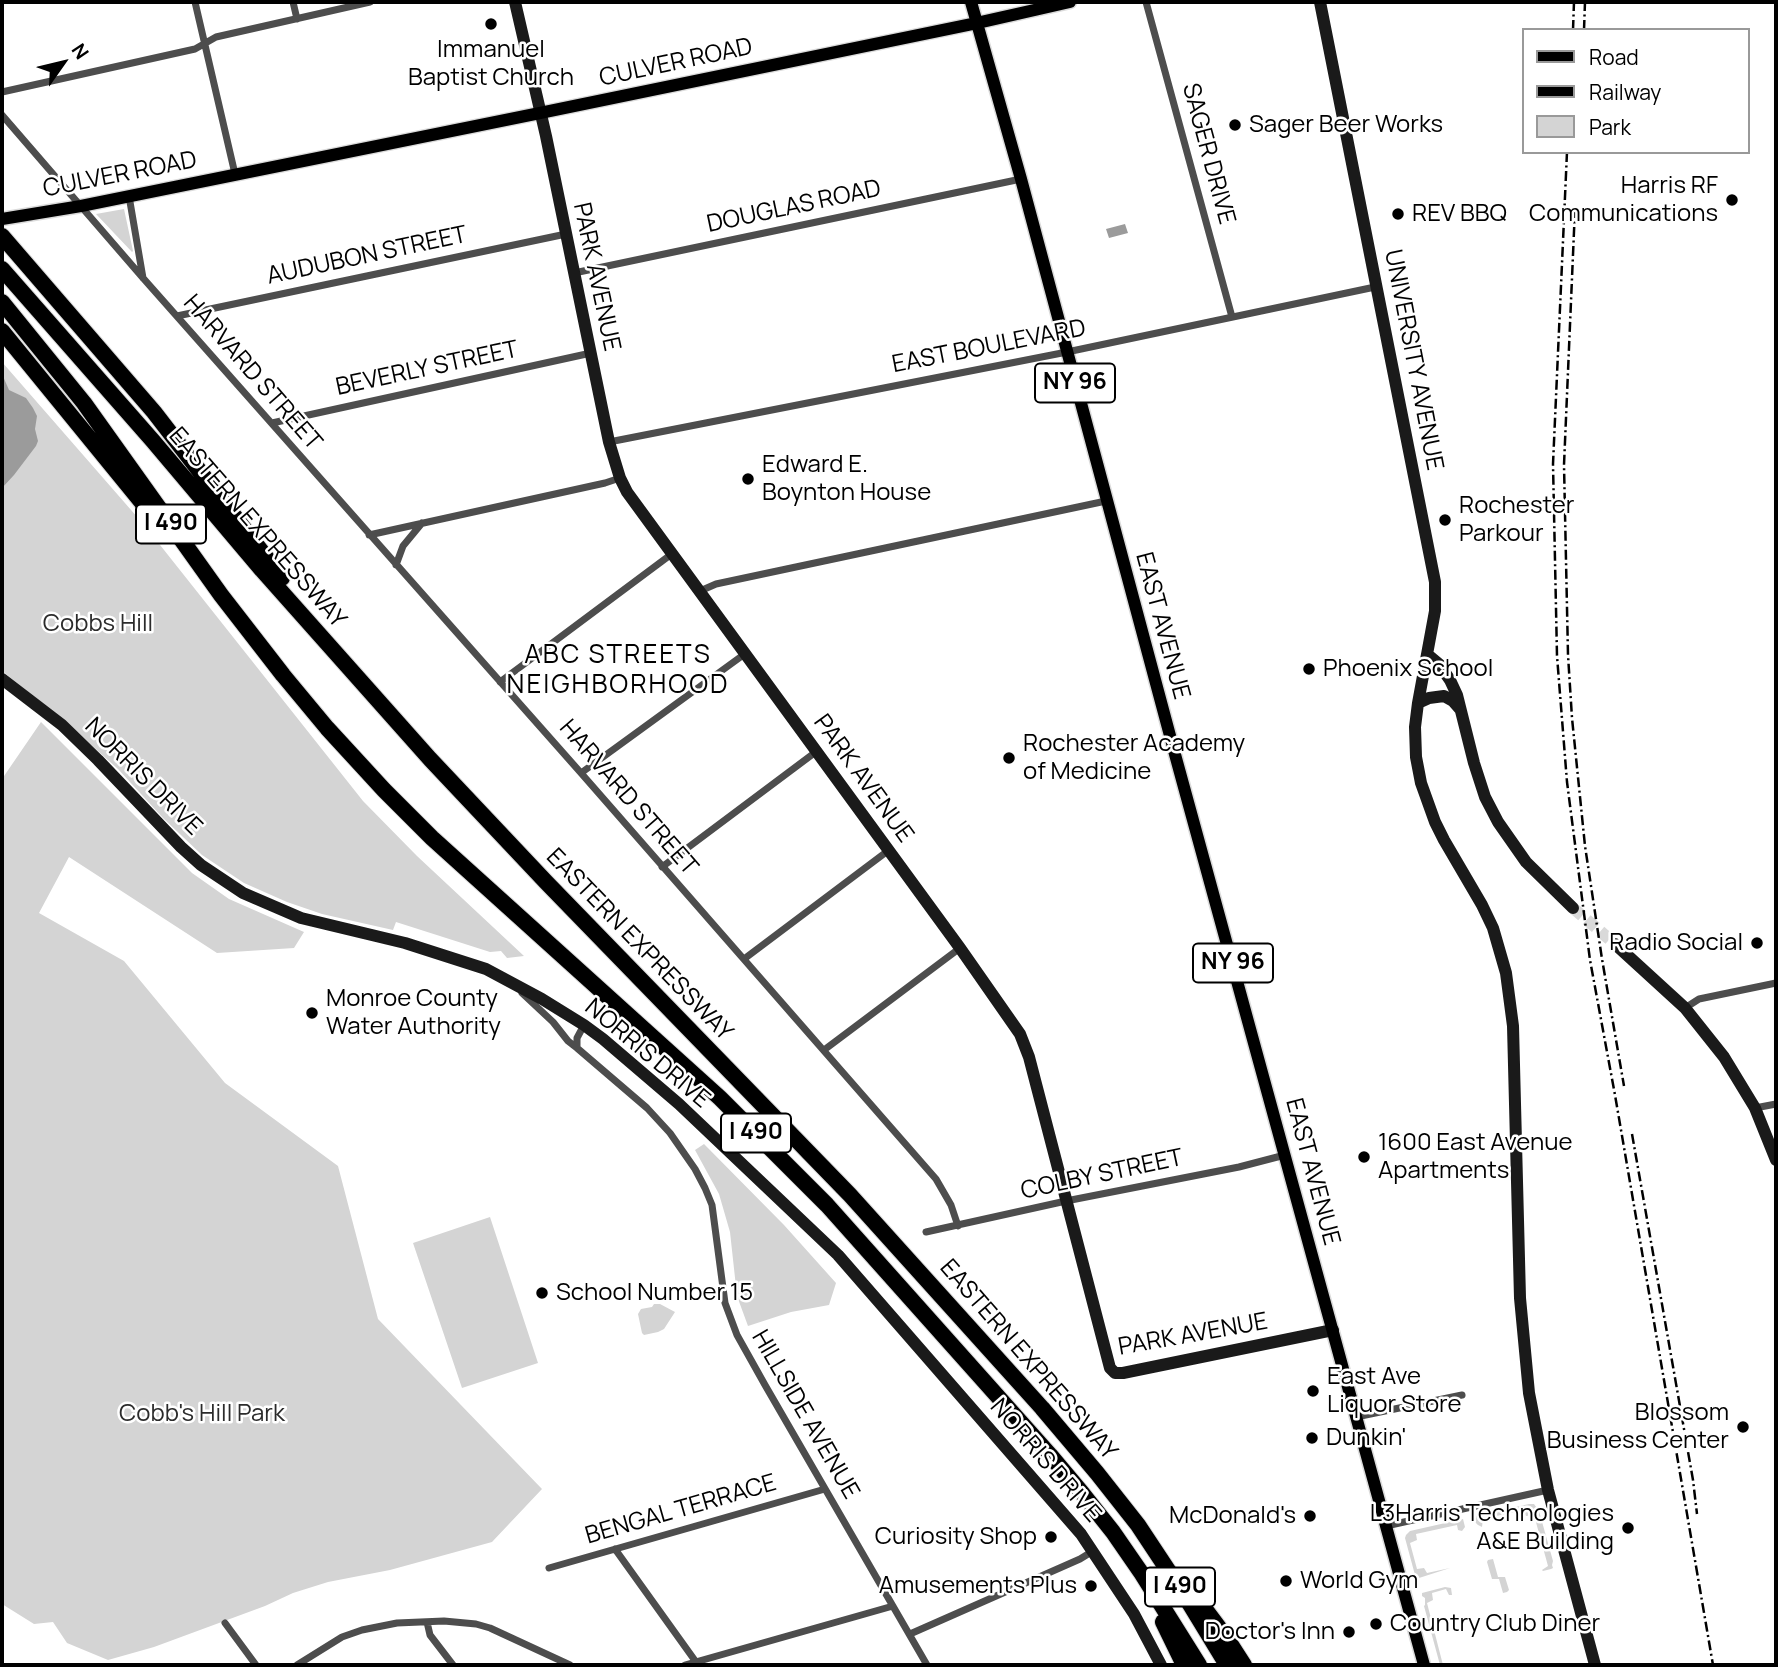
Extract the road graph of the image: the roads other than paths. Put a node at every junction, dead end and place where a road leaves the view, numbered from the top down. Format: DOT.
graph roads {
  1 [pos="195,2"];
  2 [pos="293,2"];
  3 [pos="370,2"];
  4 [pos="515,2"];
  5 [pos="971,2"];
  6 [pos="1070,2"];
  7 [pos="1146,2"];
  8 [pos="1320,2"];
  9 [pos="297,19"];
  10 [pos="977,23"];
  11 [pos="205,43"];
  12 [pos="2,92"];
  13 [pos="540,113"];
  14 [pos="2,115"];
  15 [pos="235,174"];
  16 [pos="1021,179"];
  17 [pos="129,196"];
  18 [pos="81,206"];
  19 [pos="2,219"];
  20 [pos="566,234"];
  21 [pos="2,236"];
  22 [pos="2,269"];
  23 [pos="574,273"];
  24 [pos="143,278"];
  25 [pos="1375,287"];
  26 [pos="2,302"];
  27 [pos="177,316"];
  28 [pos="1232,317"];
  29 [pos="2,331"];
  30 [pos="1067,352"];
  31 [pos="591,353"];
  32 [pos="272,423"];
  33 [pos="609,442"];
  34 [pos="620,478"];
  35 [pos="1107,501"];
  36 [pos="423,523"];
  37 [pos="369,535"];
  38 [pos="673,554"];
  39 [pos="396,565"];
  40 [pos="701,591"];
  41 [pos="252,635"];
  42 [pos="746,653"];
  43 [pos="1427,653"];
  44 [pos="2,679"];
  45 [pos="500,682"];
  46 [pos="362,683"];
  47 [pos="1418,703"];
  48 [pos="1461,710"];
  49 [pos="817,751"];
  50 [pos="581,773"];
  51 [pos="889,850"];
  52 [pos="662,867"];
  53 [pos="1573,908"];
  54 [pos="1615,944"];
  55 [pos="960,948"];
  56 [pos="744,959"];
  57 [pos="509,981"];
  58 [pos="1776,983"];
  59 [pos="1685,1008"];
  60 [pos="584,1025"];
  61 [pos="577,1048"];
  62 [pos="824,1049"];
  63 [pos="1776,1104"];
  64 [pos="1755,1108"];
  65 [pos="1285,1155"];
  66 [pos="1776,1160"];
  67 [pos="1066,1200"];
  68 [pos="958,1226"];
  69 [pos="926,1232"];
  70 [pos="1333,1330"];
  71 [pos="1462,1395"];
  72 [pos="1356,1416"];
  73 [pos="825,1489"];
  74 [pos="1548,1490"];
  75 [pos="1128,1512"];
  76 [pos="1386,1527"];
  77 [pos="615,1549"];
  78 [pos="1093,1551"];
  79 [pos="1133,1560"];
  80 [pos="548,1568"];
  81 [pos="893,1606"];
  82 [pos="427,1622"];
  83 [pos="225,1623"];
  84 [pos="910,1634"];
  85 [pos="696,1662"];
  86 [pos="256,1665"];
  87 [pos="297,1665"];
  88 [pos="453,1665"];
  89 [pos="570,1665"];
  90 [pos="685,1665"];
  91 [pos="928,1665"];
  92 [pos="1161,1665"];
  93 [pos="1184,1665"];
  94 [pos="1199,1665"];
  95 [pos="1227,1665"];
  96 [pos="1244,1665"];
  97 [pos="1424,1665"];
  98 [pos="1595,1665"];
  1 -- 11 [label="street"];
  2 -- 9 [label="street"];
  3 -- 9 [label="street"];
  4 -- 13 [label="street, PARK AVENUE"];
  5 -- 10 [label="main road, EAST AVENUE / NY 96"];
  6 -- 10 [label="main road, CULVER ROAD"];
  7 -- 28 [label="street, SAGER DRIVE"];
  8 -- 25 [label="street, UNIVERSITY AVENUE"];
  9 -- 11 [label="street"];
  10 -- 13 [label="main road, CULVER ROAD"];
  10 -- 16 [label="main road, EAST AVENUE / NY 96"];
  11 -- 12 [label="street"];
  11 -- 15 [label="street"];
  13 -- 15 [label="main road, CULVER ROAD"];
  13 -- 20 [label="street, PARK AVENUE"];
  14 -- 18 [label="street, HARVARD STREET"];
  15 -- 17 [label="main road, CULVER ROAD"];
  16 -- 23 [label="street, DOUGLAS ROAD"];
  16 -- 30 [label="main road, EAST AVENUE / NY 96"];
  17 -- 18 [label="main road, CULVER ROAD"];
  17 -- 24 [label="street"];
  18 -- 19 [label="main road, CULVER ROAD"];
  18 -- 24 [label="street, HARVARD STREET"];
  20 -- 23 [label="street, PARK AVENUE"];
  20 -- 27 [label="street, AUDUBON STREET"];
  21 -- 46 [label="highway"];
  22 -- 46 [label="highway, EASTERN EXPRESSWAY / I 490"];
  23 -- 31 [label="street, PARK AVENUE"];
  24 -- 27 [label="street, HARVARD STREET"];
  25 -- 28 [label="street, EAST BOULEVARD"];
  25 -- 43 [label="street, UNIVERSITY AVENUE"];
  26 -- 41 [label="highway, EASTERN EXPRESSWAY / I 490"];
  27 -- 32 [label="street, HARVARD STREET"];
  28 -- 30 [label="street, EAST BOULEVARD"];
  29 -- 41 [label="highway"];
  30 -- 33 [label="street, EAST BOULEVARD"];
  30 -- 35 [label="main road, EAST AVENUE / NY 96"];
  31 -- 32 [label="street, BEVERLY STREET"];
  31 -- 33 [label="street, PARK AVENUE"];
  32 -- 37 [label="street, HARVARD STREET"];
  33 -- 34 [label="street, PARK AVENUE"];
  34 -- 36 [label="street"];
  34 -- 38 [label="street, PARK AVENUE"];
  35 -- 40 [label="street"];
  35 -- 65 [label="main road, EAST AVENUE / NY 96"];
  36 -- 37 [label="street"];
  36 -- 39 [label="street"];
  37 -- 39 [label="street, HARVARD STREET"];
  38 -- 40 [label="street, PARK AVENUE"];
  38 -- 45 [label="street"];
  39 -- 45 [label="street, HARVARD STREET"];
  40 -- 42 [label="street, PARK AVENUE"];
  41 -- 79 [label="highway, EASTERN EXPRESSWAY / I 490"];
  42 -- 49 [label="street, PARK AVENUE"];
  42 -- 50 [label="street"];
  43 -- 47 [label="street, UNIVERSITY AVENUE"];
  43 -- 48 [label="street"];
  44 -- 57 [label="street, NORRIS DRIVE"];
  45 -- 50 [label="street, HARVARD STREET"];
  46 -- 75 [label="highway, EASTERN EXPRESSWAY / I 490"];
  47 -- 48 [label="street"];
  47 -- 74 [label="street, UNIVERSITY AVENUE"];
  48 -- 53 [label="street"];
  49 -- 51 [label="street, PARK AVENUE"];
  49 -- 52 [label="street"];
  50 -- 52 [label="street, HARVARD STREET"];
  51 -- 55 [label="street, PARK AVENUE"];
  51 -- 56 [label="street"];
  52 -- 56 [label="street, HARVARD STREET"];
  54 -- 59 [label="street"];
  55 -- 62 [label="street"];
  55 -- 67 [label="street, PARK AVENUE"];
  56 -- 62 [label="street, HARVARD STREET"];
  57 -- 60 [label="street, NORRIS DRIVE"];
  57 -- 61 [label="street, HILLSIDE AVENUE"];
  58 -- 59 [label="street"];
  59 -- 64 [label="street"];
  60 -- 61 [label="street"];
  60 -- 78 [label="street, NORRIS DRIVE"];
  61 -- 73 [label="street, HILLSIDE AVENUE"];
  62 -- 68 [label="street, HARVARD STREET"];
  63 -- 64 [label="street"];
  64 -- 66 [label="street"];
  65 -- 67 [label="street, COLBY STREET"];
  65 -- 70 [label="main road, EAST AVENUE / NY 96"];
  67 -- 68 [label="street, COLBY STREET"];
  67 -- 70 [label="street, PARK AVENUE"];
  68 -- 69 [label="street, COLBY STREET"];
  70 -- 72 [label="main road, EAST AVENUE / NY 96"];
  71 -- 72 [label="street"];
  72 -- 76 [label="main road, EAST AVENUE / NY 96"];
  73 -- 77 [label="street, BENGAL TERRACE"];
  73 -- 81 [label="street, HILLSIDE AVENUE"];
  74 -- 76 [label="street"];
  74 -- 98 [label="street, UNIVERSITY AVENUE"];
  75 -- 95 [label="highway, EASTERN EXPRESSWAY / I 490"];
  75 -- 96 [label="highway"];
  76 -- 97 [label="main road, EAST AVENUE / NY 96"];
  77 -- 80 [label="street, BENGAL TERRACE"];
  77 -- 85 [label="street"];
  78 -- 84 [label="street"];
  78 -- 92 [label="street, NORRIS DRIVE"];
  79 -- 93 [label="highway"];
  79 -- 94 [label="highway, EASTERN EXPRESSWAY / I 490"];
  81 -- 84 [label="street, HILLSIDE AVENUE"];
  81 -- 85 [label="street"];
  82 -- 87 [label="street"];
  82 -- 88 [label="street"];
  82 -- 89 [label="street"];
  83 -- 86 [label="street"];
  84 -- 91 [label="street, HILLSIDE AVENUE"];
  85 -- 90 [label="street"];
}
